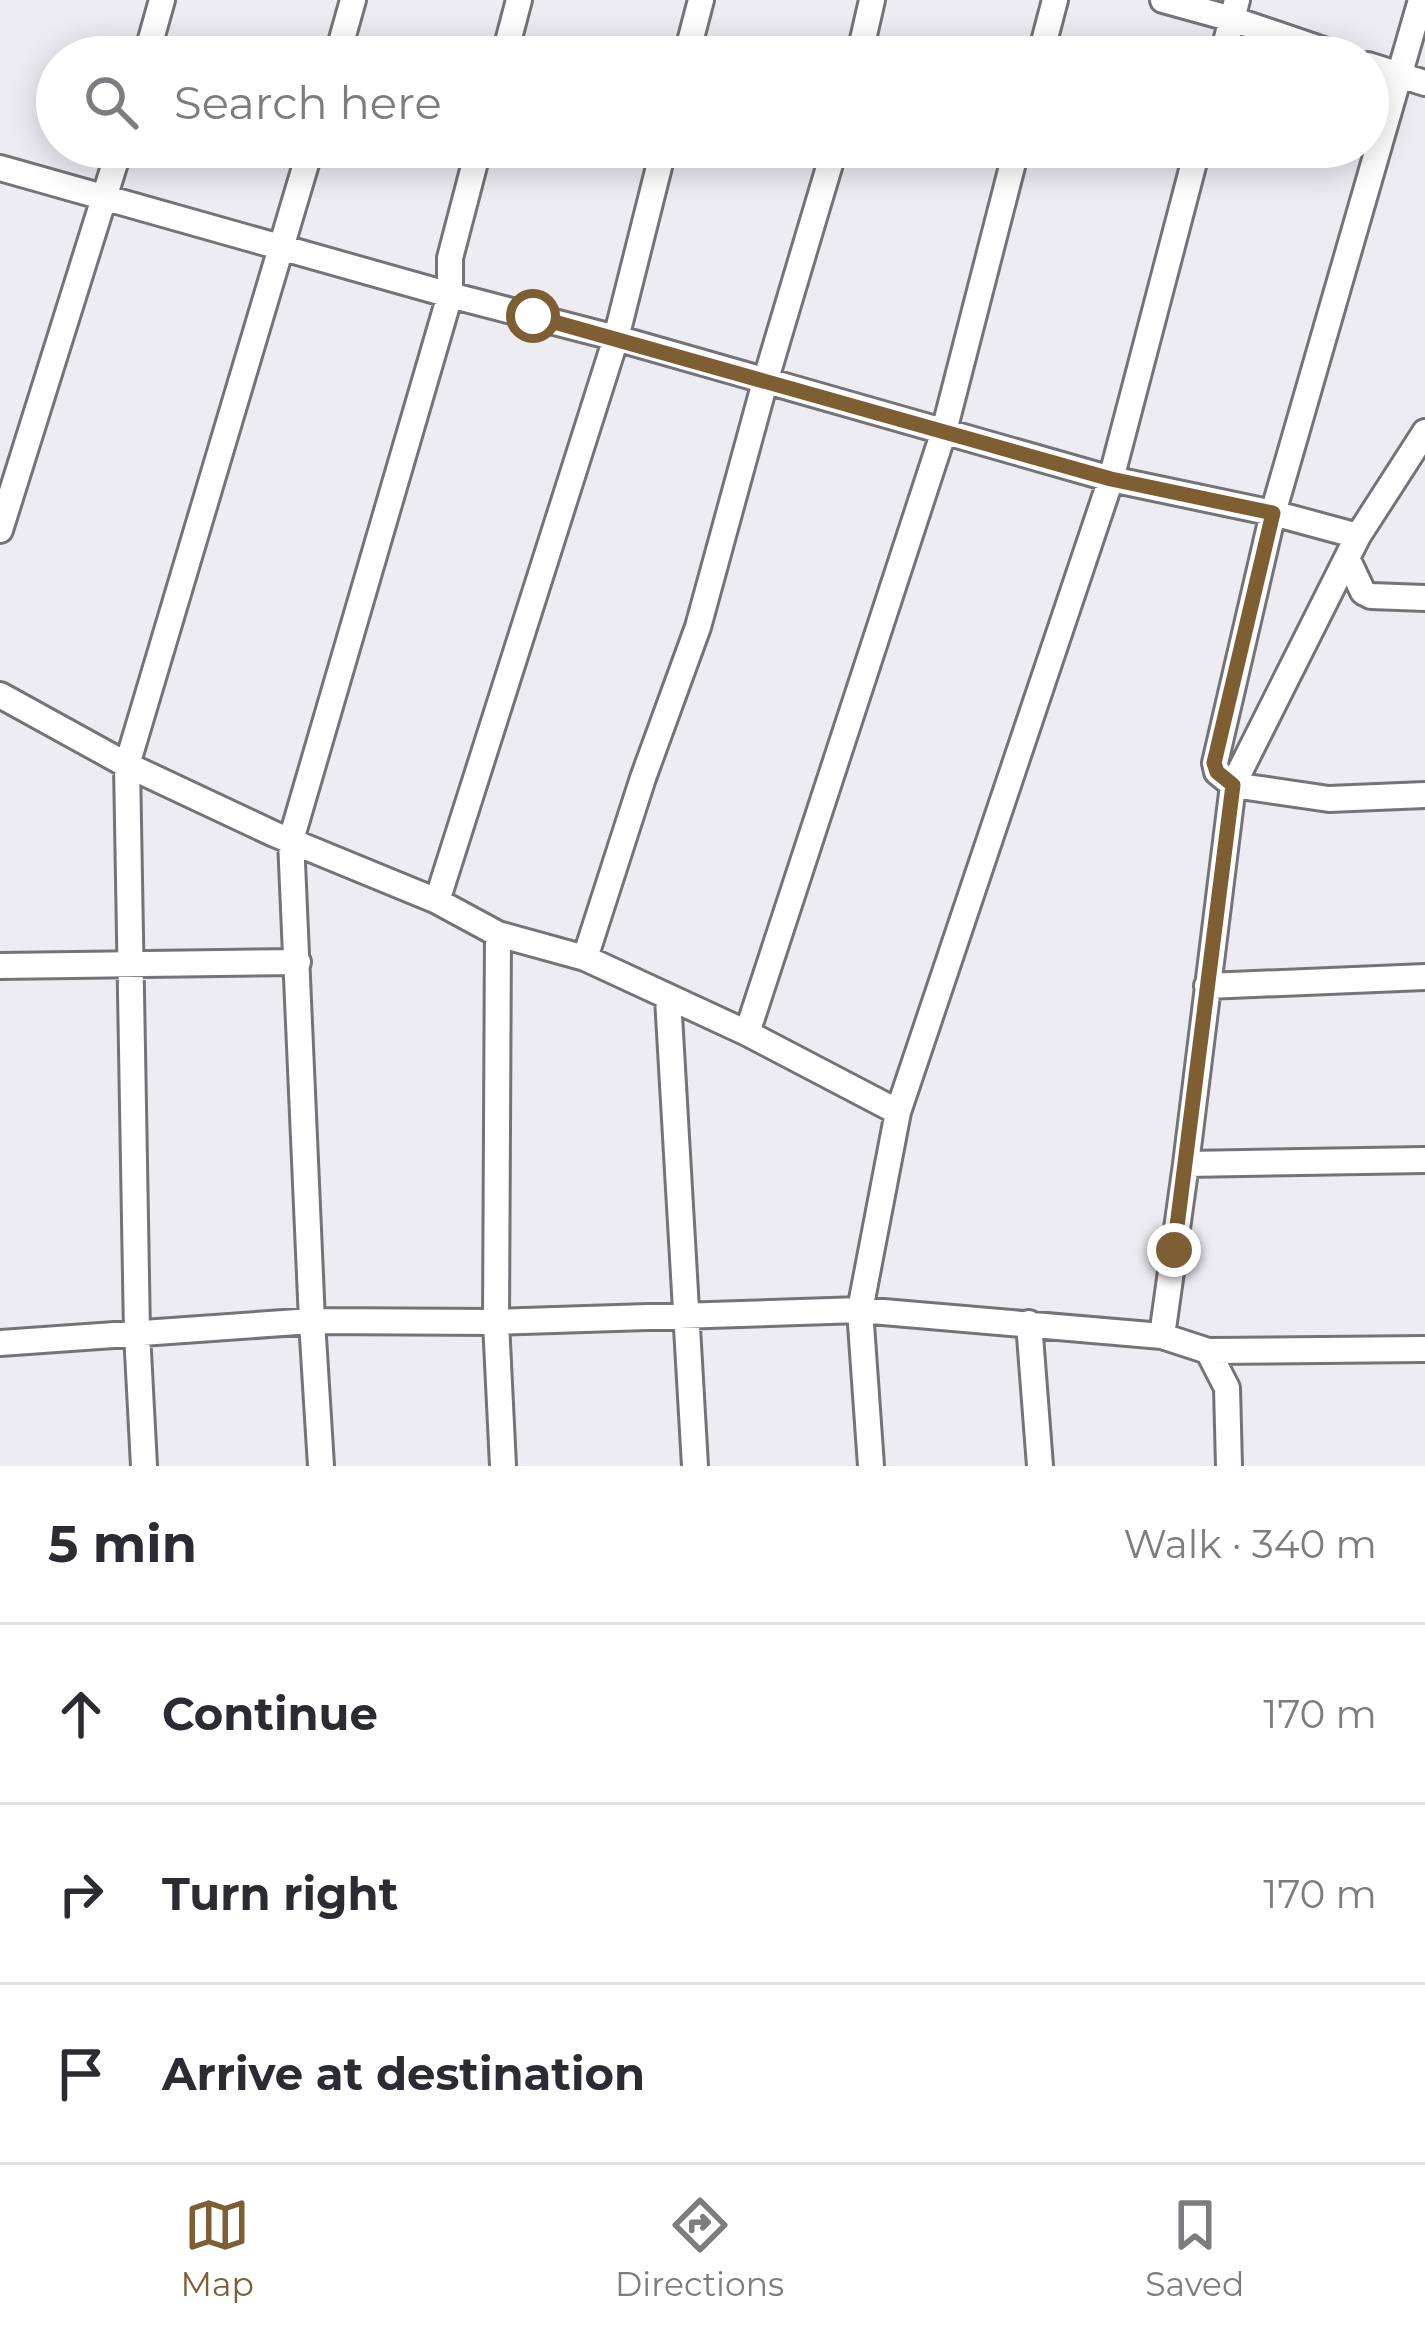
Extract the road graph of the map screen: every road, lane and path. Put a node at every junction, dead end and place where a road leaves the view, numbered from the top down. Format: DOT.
graph roads {
  1 [pos="162,0"];
  2 [pos="353,0"];
  3 [pos="519,0"];
  4 [pos="701,0"];
  5 [pos="872,0"];
  6 [pos="1055,0"];
  7 [pos="1163,0"];
  8 [pos="1421,0"];
  9 [pos="1235,9"];
  10 [pos="152,36"];
  11 [pos="343,36"];
  12 [pos="510,36"];
  13 [pos="692,36"];
  14 [pos="864,36"];
  15 [pos="1046,36"];
  16 [pos="1296,36"];
  17 [pos="1389,72"];
  18 [pos="1398,75"];
  19 [pos="1425,83"];
  20 [pos="1389,107"];
  21 [pos="0,168"];
  22 [pos="114,168"];
  23 [pos="305,168"];
  24 [pos="474,168"];
  25 [pos="659,168"];
  26 [pos="829,168"];
  27 [pos="1012,168"];
  28 [pos="1192,168"];
  29 [pos="1371,168"];
  30 [pos="105,196"];
  31 [pos="284,246"];
  32 [pos="450,295"];
  33 [pos="616,338"];
  34 [pos="765,382"];
  35 [pos="944,431"];
  36 [pos="1425,432"];
  37 [pos="1111,479"];
  38 [pos="1273,513"];
  39 [pos="0,530"];
  40 [pos="1353,548"];
  41 [pos="1425,598"];
  42 [pos="0,695"];
  43 [pos="127,764"];
  44 [pos="1233,785"];
  45 [pos="1425,795"];
  46 [pos="292,840"];
  47 [pos="437,901"];
  48 [pos="498,934"];
  49 [pos="584,958"];
  50 [pos="298,962"];
  51 [pos="130,964"];
  52 [pos="0,966"];
  53 [pos="1425,977"];
  54 [pos="1207,986"];
  55 [pos="668,998"];
  56 [pos="747,1033"];
  57 [pos="898,1112"];
  58 [pos="1425,1160"];
  59 [pos="1186,1164"];
  60 [pos="860,1310"];
  61 [pos="688,1317"];
  62 [pos="312,1321"];
  63 [pos="496,1322"];
  64 [pos="1029,1323"];
  65 [pos="137,1333"];
  66 [pos="1162,1336"];
  67 [pos="0,1343"];
  68 [pos="1425,1349"];
  69 [pos="1208,1352"];
  70 [pos="144,1466"];
  71 [pos="321,1466"];
  72 [pos="503,1466"];
  73 [pos="695,1466"];
  74 [pos="871,1466"];
  75 [pos="1040,1466"];
  76 [pos="1229,1466"];
  1 -- 10 [label="street"];
  2 -- 11 [label="street"];
  3 -- 12 [label="street"];
  4 -- 13 [label="street"];
  5 -- 14 [label="street"];
  6 -- 15 [label="street"];
  7 -- 9 [label="street"];
  8 -- 18 [label="street"];
  9 -- 16 [label="street"];
  17 -- 18 [label="street"];
  18 -- 19 [label="street"];
  18 -- 20 [label="street"];
  21 -- 30 [label="street"];
  22 -- 30 [label="street"];
  23 -- 31 [label="street"];
  24 -- 32 [label="street"];
  25 -- 33 [label="street"];
  26 -- 34 [label="street"];
  27 -- 35 [label="street"];
  28 -- 37 [label="street"];
  29 -- 38 [label="street"];
  30 -- 31 [label="street"];
  30 -- 39 [label="street"];
  31 -- 32 [label="street"];
  31 -- 43 [label="street"];
  32 -- 33 [label="street"];
  32 -- 46 [label="street"];
  33 -- 34 [label="street"];
  33 -- 47 [label="street"];
  34 -- 35 [label="street"];
  34 -- 49 [label="street"];
  35 -- 37 [label="street"];
  35 -- 56 [label="street"];
  36 -- 40 [label="street"];
  37 -- 38 [label="street"];
  37 -- 57 [label="street"];
  38 -- 40 [label="street"];
  38 -- 44 [label="street"];
  40 -- 41 [label="street"];
  40 -- 44 [label="street"];
  42 -- 43 [label="street"];
  43 -- 46 [label="street"];
  43 -- 51 [label="street"];
  44 -- 45 [label="street"];
  44 -- 54 [label="street"];
  46 -- 47 [label="street"];
  46 -- 50 [label="street"];
  47 -- 48 [label="street"];
  48 -- 49 [label="street"];
  48 -- 63 [label="street"];
  49 -- 55 [label="street"];
  50 -- 51 [label="street"];
  50 -- 62 [label="street"];
  51 -- 52 [label="street"];
  51 -- 65 [label="street"];
  53 -- 54 [label="street"];
  54 -- 59 [label="street"];
  55 -- 56 [label="street"];
  55 -- 61 [label="street"];
  56 -- 57 [label="street"];
  57 -- 60 [label="street"];
  58 -- 59 [label="street"];
  59 -- 66 [label="street"];
  60 -- 61 [label="street"];
  60 -- 64 [label="street"];
  60 -- 74 [label="street"];
  61 -- 63 [label="street"];
  61 -- 73 [label="street"];
  62 -- 63 [label="street"];
  62 -- 65 [label="street"];
  62 -- 71 [label="street"];
  63 -- 72 [label="street"];
  64 -- 66 [label="street"];
  64 -- 75 [label="street"];
  65 -- 67 [label="street"];
  65 -- 70 [label="street"];
  66 -- 69 [label="street"];
  68 -- 69 [label="street"];
  69 -- 76 [label="street"];
}
